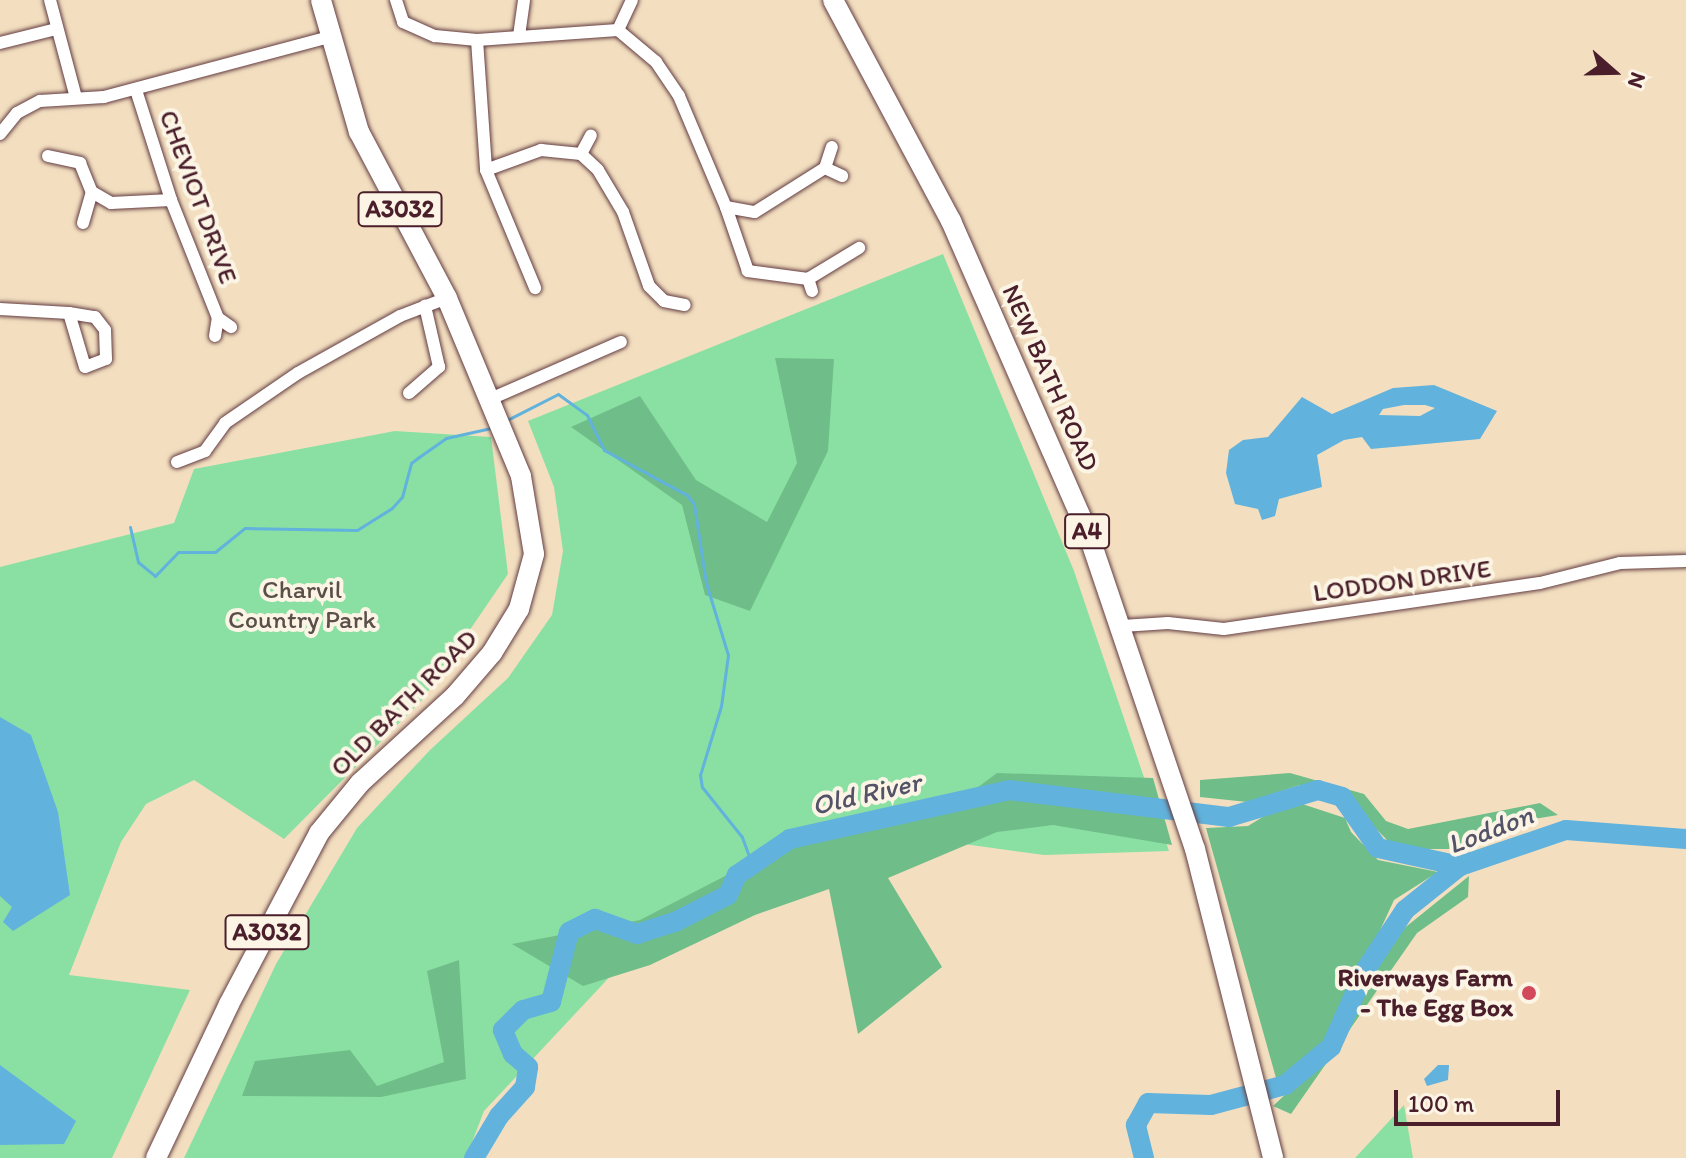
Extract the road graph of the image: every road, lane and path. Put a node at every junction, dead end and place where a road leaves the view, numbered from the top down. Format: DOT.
graph roads {
  1 [pos="50,0"];
  2 [pos="321,0"];
  3 [pos="396,0"];
  4 [pos="524,0"];
  5 [pos="632,0"];
  6 [pos="833,0"];
  7 [pos="56,29"];
  8 [pos="618,30"];
  9 [pos="519,36"];
  10 [pos="329,37"];
  11 [pos="477,40"];
  12 [pos="0,43"];
  13 [pos="693,88"];
  14 [pos="136,90"];
  15 [pos="679,96"];
  16 [pos="76,98"];
  17 [pos="0,134"];
  18 [pos="591,135"];
  19 [pos="832,147"];
  20 [pos="581,154"];
  21 [pos="48,156"];
  22 [pos="825,168"];
  23 [pos="486,170"];
  24 [pos="842,176"];
  25 [pos="92,192"];
  26 [pos="171,200"];
  27 [pos="726,207"];
  28 [pos="83,223"];
  29 [pos="859,248"];
  30 [pos="516,249"];
  31 [pos="503,257"];
  32 [pos="535,288"];
  33 [pos="447,298"];
  34 [pos="685,305"];
  35 [pos="425,306"];
  36 [pos="0,309"];
  37 [pos="69,313"];
  38 [pos="218,318"];
  39 [pos="231,327"];
  40 [pos="215,336"];
  41 [pos="621,342"];
  42 [pos="595,357"];
  43 [pos="603,371"];
  44 [pos="409,393"];
  45 [pos="490,406"];
  46 [pos="177,462"];
  47 [pos="1686,561"];
  48 [pos="1122,626"];
  49 [pos="156,1158"];
  50 [pos="1273,1158"];
  1 -- 7 [label="street"];
  2 -- 10 [label="main road, OLD BATH ROAD / A3032"];
  3 -- 11 [label="street"];
  4 -- 9 [label="street"];
  5 -- 8 [label="street"];
  6 -- 48 [label="main road, NEW BATH ROAD / A4"];
  7 -- 12 [label="street"];
  7 -- 16 [label="street"];
  8 -- 9 [label="street"];
  8 -- 15 [label="street"];
  9 -- 11 [label="street"];
  10 -- 14 [label="street"];
  10 -- 33 [label="main road, OLD BATH ROAD / A3032"];
  11 -- 23 [label="street"];
  13 -- 15 [label="street"];
  14 -- 16 [label="street"];
  14 -- 26 [label="street, CHEVIOT DRIVE"];
  15 -- 27 [label="street"];
  16 -- 17 [label="street"];
  18 -- 20 [label="street"];
  19 -- 22 [label="street"];
  20 -- 23 [label="street"];
  20 -- 34 [label="street"];
  21 -- 25 [label="street"];
  22 -- 24 [label="street"];
  22 -- 27 [label="street"];
  23 -- 30 [label="street"];
  25 -- 26 [label="street"];
  25 -- 28 [label="street"];
  26 -- 38 [label="street, CHEVIOT DRIVE"];
  27 -- 29 [label="street"];
  30 -- 31 [label="street"];
  30 -- 32 [label="street"];
  33 -- 35 [label="street"];
  33 -- 45 [label="main road, OLD BATH ROAD / A3032"];
  35 -- 44 [label="street"];
  35 -- 46 [label="street"];
  36 -- 37 [label="street"];
  37 -- 37 [label="street"];
  38 -- 39 [label="street, CHEVIOT DRIVE"];
  38 -- 40 [label="street, CHEVIOT DRIVE"];
  41 -- 42 [label="street"];
  42 -- 43 [label="street"];
  42 -- 45 [label="street"];
  45 -- 49 [label="main road, OLD BATH ROAD / A3032"];
  47 -- 48 [label="street, LODDON DRIVE"];
  48 -- 50 [label="main road, NEW BATH ROAD / A4"];
}
